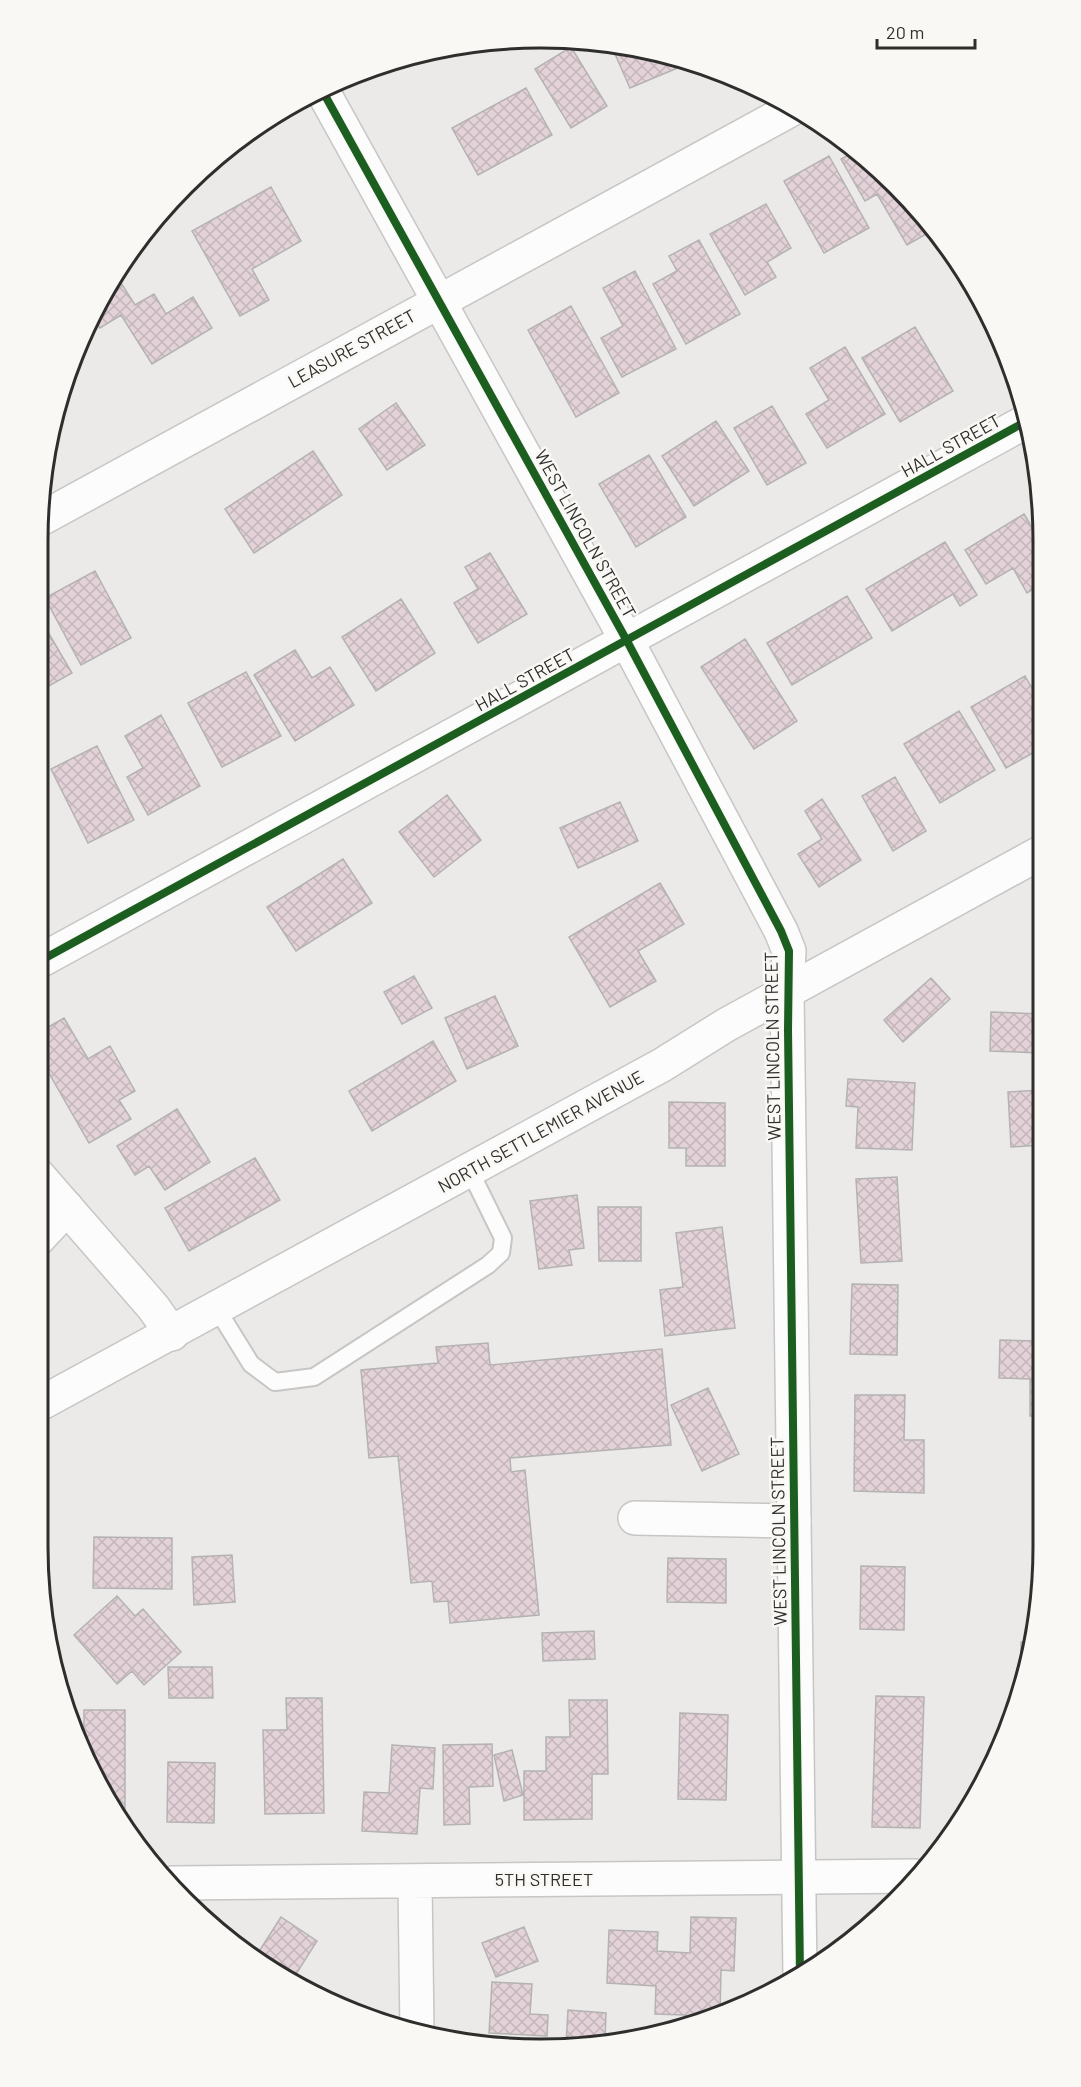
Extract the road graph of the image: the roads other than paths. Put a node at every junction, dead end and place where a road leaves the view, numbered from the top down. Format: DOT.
graph roads {
  1 [pos="326,97"];
  2 [pos="785,113"];
  3 [pos="439,301"];
  4 [pos="1019,425"];
  5 [pos="49,515"];
  6 [pos="627,641"];
  7 [pos="1033,857"];
  8 [pos="48,957"];
  9 [pos="788,991"];
  10 [pos="470,1171"];
  11 [pos="48,1186"];
  12 [pos="67,1208"];
  13 [pos="48,1228"];
  14 [pos="217,1309"];
  15 [pos="172,1334"];
  16 [pos="48,1400"];
  17 [pos="635,1518"];
  18 [pos="794,1521"];
  19 [pos="906,1876"];
  20 [pos="799,1877"];
  21 [pos="415,1881"];
  22 [pos="181,1883"];
  23 [pos="801,1964"];
  24 [pos="417,2023"];
  1 -- 3 [label="street, WEST LINCOLN STREET"];
  2 -- 3 [label="street, LEASURE STREET"];
  3 -- 5 [label="street, LEASURE STREET"];
  3 -- 6 [label="street, WEST LINCOLN STREET"];
  4 -- 6 [label="street, HALL STREET"];
  6 -- 8 [label="street, HALL STREET"];
  6 -- 9 [label="street, WEST LINCOLN STREET"];
  7 -- 9 [label="street, NORTH SETTLEMIER AVENUE"];
  9 -- 10 [label="street, NORTH SETTLEMIER AVENUE"];
  9 -- 18 [label="street, WEST LINCOLN STREET"];
  10 -- 14 [label="street, NORTH SETTLEMIER AVENUE"];
  10 -- 14 [label="lane"];
  11 -- 12 [label="street"];
  12 -- 13 [label="street"];
  12 -- 15 [label="street"];
  14 -- 15 [label="street, NORTH SETTLEMIER AVENUE"];
  15 -- 16 [label="street, NORTH SETTLEMIER AVENUE"];
  17 -- 18 [label="street"];
  18 -- 20 [label="street, WEST LINCOLN STREET"];
  19 -- 20 [label="street, 5TH STREET"];
  20 -- 21 [label="street, 5TH STREET"];
  20 -- 23 [label="street, WEST LINCOLN STREET"];
  21 -- 22 [label="street, 5TH STREET"];
  21 -- 24 [label="street"];
}
